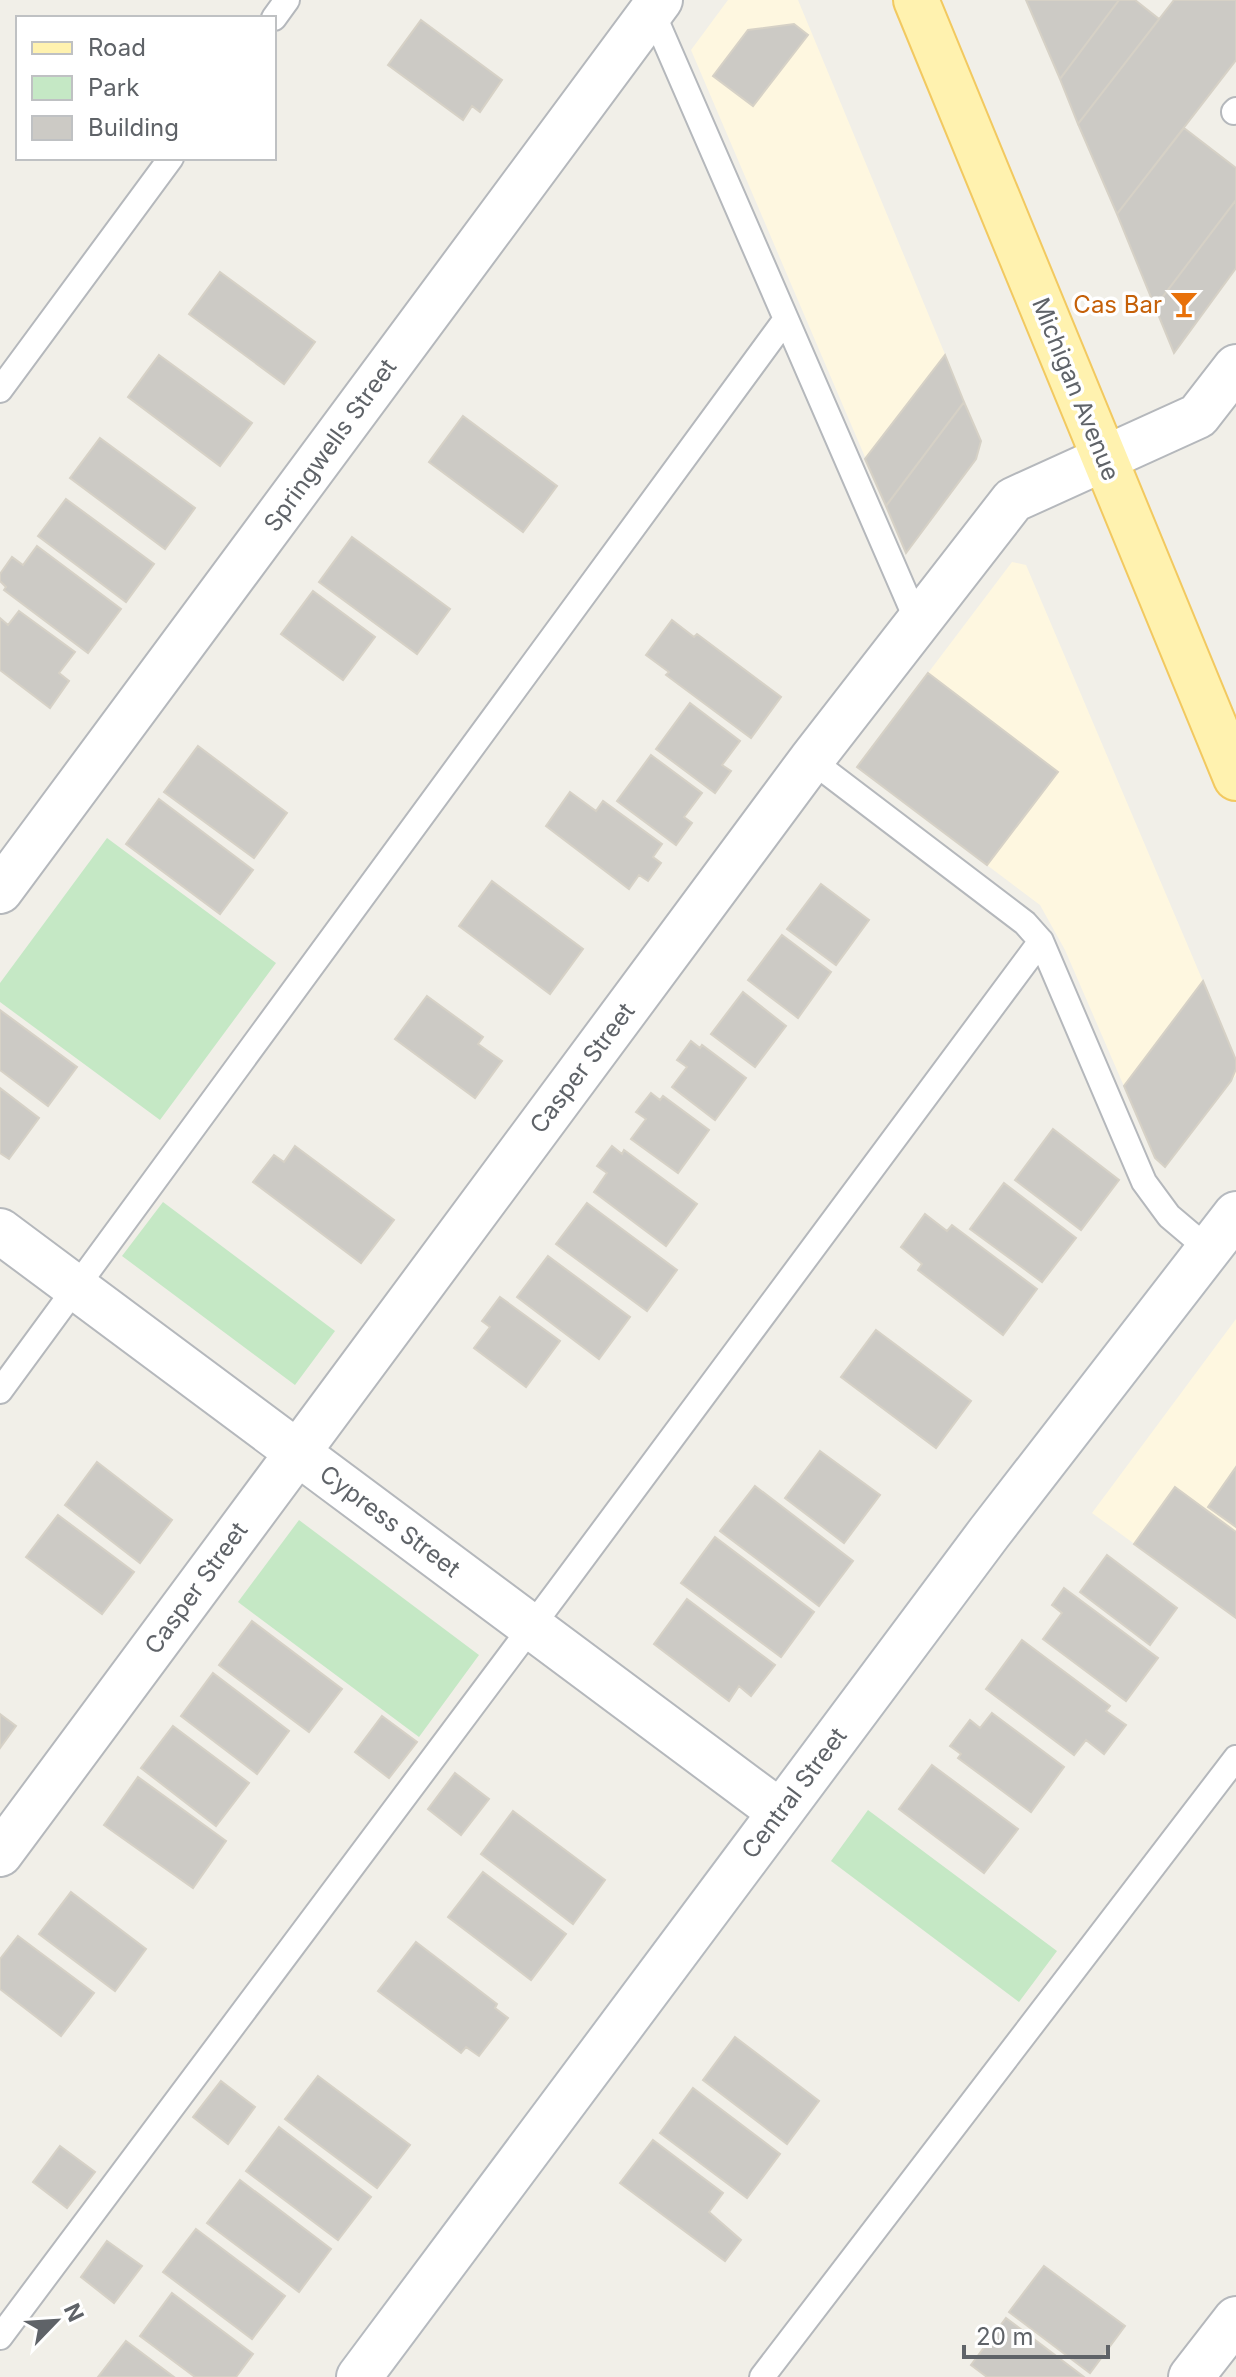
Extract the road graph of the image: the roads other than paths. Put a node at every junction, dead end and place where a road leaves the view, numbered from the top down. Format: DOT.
graph roads {
  1 [pos="916,0"];
  2 [pos="656,6"];
  3 [pos="170,160"];
  4 [pos="786,319"];
  5 [pos="1236,367"];
  6 [pos="0,390"];
  7 [pos="1104,457"];
  8 [pos="918,623"];
  9 [pos="811,760"];
  10 [pos="1236,778"];
  11 [pos="0,891"];
  12 [pos="1041,941"];
  13 [pos="1236,1214"];
  14 [pos="0,1231"];
  15 [pos="1208,1249"];
  16 [pos="77,1288"];
  17 [pos="0,1391"];
  18 [pos="297,1452"];
  19 [pos="532,1627"];
  20 [pos="1236,1758"];
  21 [pos="780,1812"];
  22 [pos="0,1854"];
  23 [pos="1236,2319"];
  24 [pos="0,2337"];
  25 [pos="359,2377"];
  26 [pos="762,2377"];
  27 [pos="1191,2377"];
  1 -- 7 [label="main road, Michigan Avenue"];
  2 -- 4 [label="lane"];
  2 -- 11 [label="street, Springwells Street"];
  3 -- 6 [label="lane"];
  4 -- 8 [label="lane"];
  4 -- 16 [label="lane"];
  5 -- 7 [label="street, Casper Street"];
  7 -- 8 [label="street, Casper Street"];
  7 -- 10 [label="main road, Michigan Avenue"];
  8 -- 9 [label="street, Casper Street"];
  9 -- 12 [label="lane"];
  9 -- 18 [label="street, Casper Street"];
  12 -- 15 [label="lane"];
  12 -- 19 [label="lane"];
  13 -- 15 [label="street, Central Street"];
  14 -- 16 [label="street, Cypress Street"];
  15 -- 21 [label="street, Central Street"];
  16 -- 17 [label="lane"];
  16 -- 18 [label="street, Cypress Street"];
  18 -- 19 [label="street, Cypress Street"];
  18 -- 22 [label="street, Casper Street"];
  19 -- 21 [label="street, Cypress Street"];
  19 -- 24 [label="lane"];
  20 -- 26 [label="lane"];
  21 -- 25 [label="street, Central Street"];
  23 -- 27 [label="street"];
}
